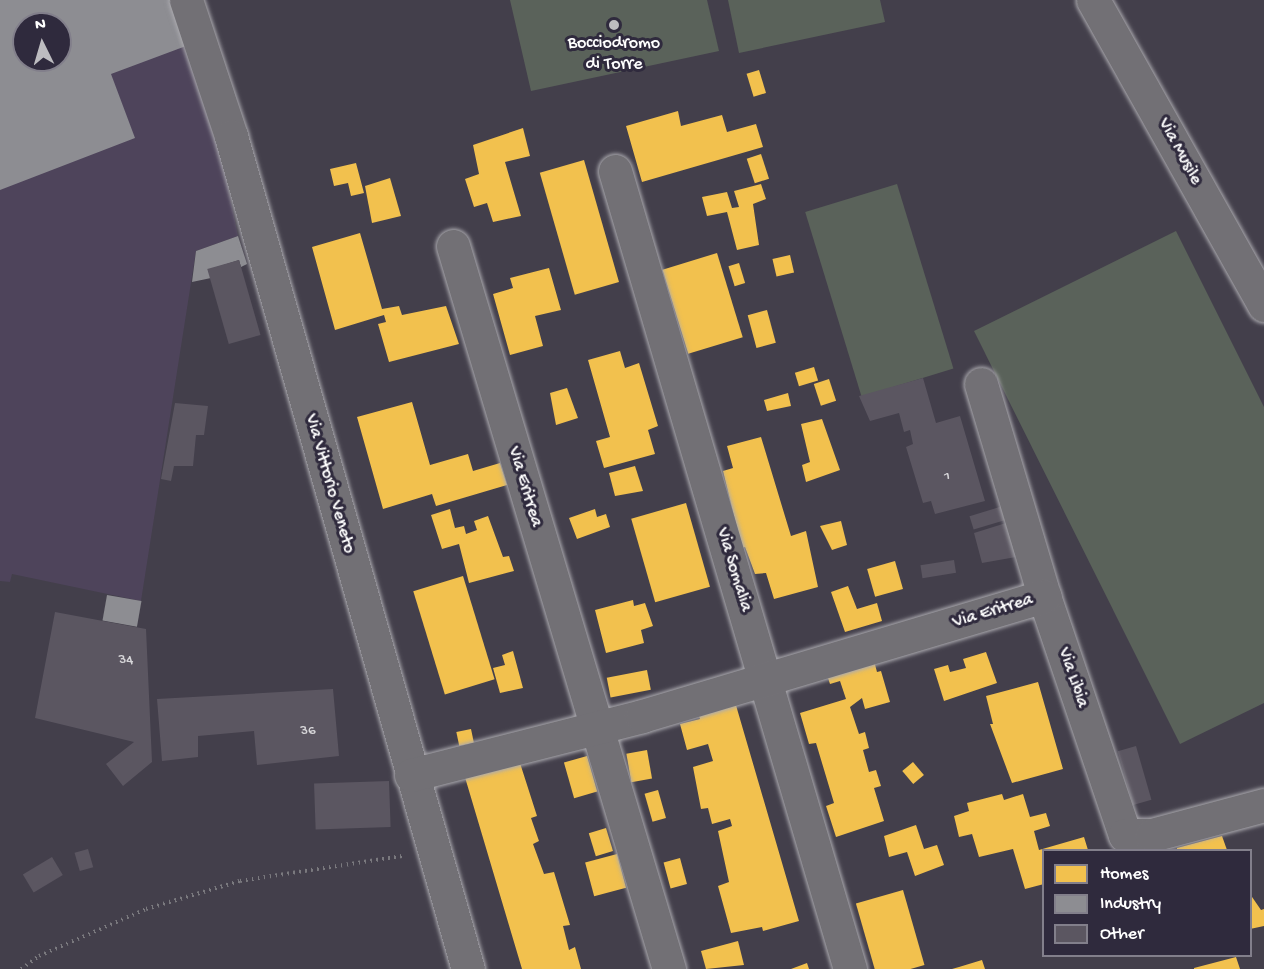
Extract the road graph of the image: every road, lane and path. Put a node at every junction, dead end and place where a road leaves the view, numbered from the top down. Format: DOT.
graph roads {
  1 [pos="186,0"];
  2 [pos="1093,0"];
  3 [pos="615,171"];
  4 [pos="453,246"];
  5 [pos="1264,305"];
  6 [pos="981,384"];
  7 [pos="1044,596"];
  8 [pos="766,680"];
  9 [pos="596,728"];
  10 [pos="411,775"];
  11 [pos="1264,806"];
  12 [pos="432,851"];
  13 [pos="21,969"];
  14 [pos="468,969"];
  15 [pos="669,969"];
  16 [pos="850,969"];
  1 -- 10 [label="street, Via Vittorio Veneto"];
  2 -- 5 [label="street, Via Musile"];
  3 -- 8 [label="street, Via Somalia"];
  4 -- 9 [label="street, Via Eritrea"];
  6 -- 7 [label="street, Via Libia"];
  7 -- 8 [label="street, Via Eritrea"];
  7 -- 11 [label="street, Via Libia"];
  8 -- 9 [label="street, Via Eritrea"];
  8 -- 16 [label="street, Via Somalia"];
  9 -- 10 [label="street, Via Eritrea"];
  9 -- 15 [label="street, Via Eritrea"];
  10 -- 12 [label="street, Via Vittorio Veneto"];
  12 -- 13 [label="path"];
  12 -- 14 [label="street, Via Vittorio Veneto"];
}
